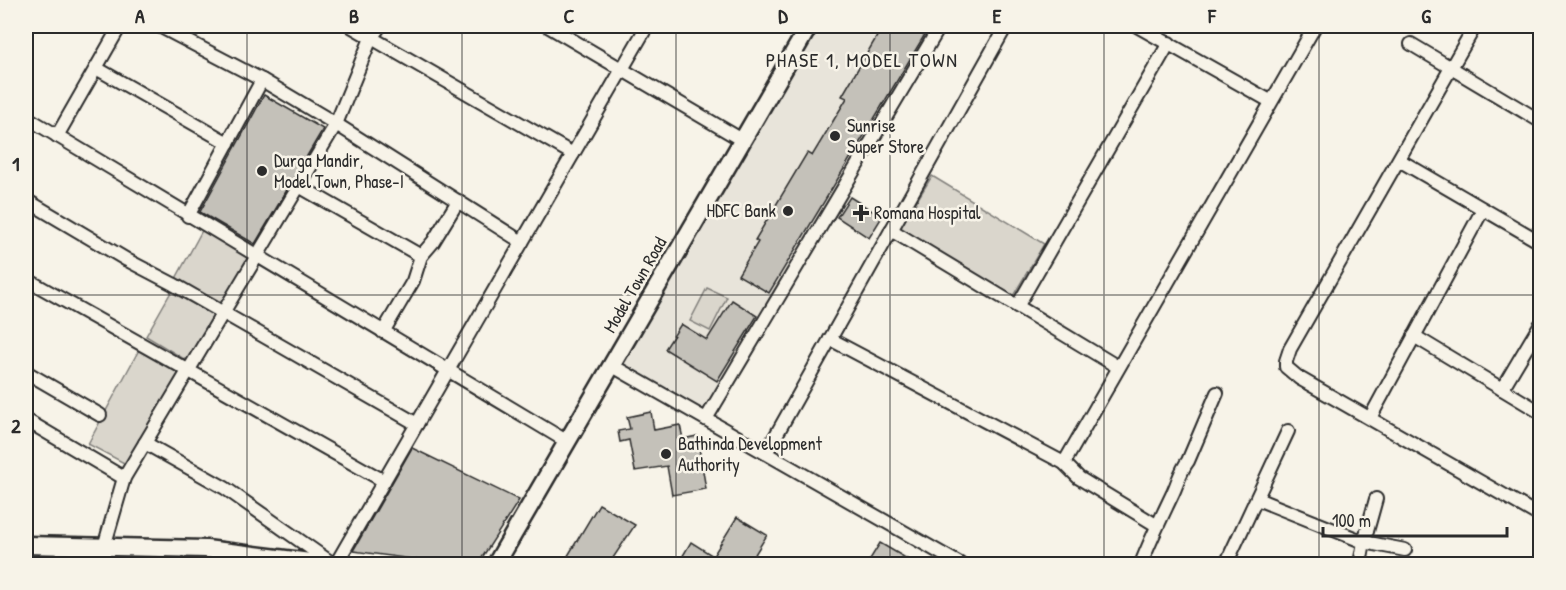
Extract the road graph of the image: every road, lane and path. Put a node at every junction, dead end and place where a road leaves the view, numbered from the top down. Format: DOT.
graph roads {
  1 [pos="120,26"];
  2 [pos="159,26"];
  3 [pos="351,26"];
  4 [pos="380,26"];
  5 [pos="548,26"];
  6 [pos="647,26"];
  7 [pos="809,26"];
  8 [pos="940,26"];
  9 [pos="1006,26"];
  10 [pos="1137,26"];
  11 [pos="1316,26"];
  12 [pos="1475,26"];
  13 [pos="371,38"];
  14 [pos="1169,44"];
  15 [pos="1411,44"];
  16 [pos="96,68"];
  17 [pos="1450,68"];
  18 [pos="623,69"];
  19 [pos="262,80"];
  20 [pos="1270,101"];
  21 [pos="27,121"];
  22 [pos="1540,121"];
  23 [pos="336,124"];
  24 [pos="57,136"];
  25 [pos="742,140"];
  26 [pos="228,143"];
  27 [pos="573,154"];
  28 [pos="1399,160"];
  29 [pos="299,186"];
  30 [pos="26,200"];
  31 [pos="458,201"];
  32 [pos="1483,209"];
  33 [pos="188,216"];
  34 [pos="891,230"];
  35 [pos="522,242"];
  36 [pos="1540,242"];
  37 [pos="257,256"];
  38 [pos="421,256"];
  39 [pos="26,279"];
  40 [pos="1018,305"];
  41 [pos="222,314"];
  42 [pos="1540,325"];
  43 [pos="383,332"];
  44 [pos="1414,336"];
  45 [pos="830,339"];
  46 [pos="611,364"];
  47 [pos="1119,367"];
  48 [pos="188,371"];
  49 [pos="449,371"];
  50 [pos="26,372"];
  51 [pos="1502,389"];
  52 [pos="1217,393"];
  53 [pos="1540,412"];
  54 [pos="100,415"];
  55 [pos="1370,418"];
  56 [pos="706,419"];
  57 [pos="26,420"];
  58 [pos="417,424"];
  59 [pos="1288,431"];
  60 [pos="566,441"];
  61 [pos="145,442"];
  62 [pos="766,453"];
  63 [pos="1064,463"];
  64 [pos="123,478"];
  65 [pos="384,481"];
  66 [pos="1257,499"];
  67 [pos="1376,499"];
  68 [pos="1540,516"];
  69 [pos="1156,525"];
  70 [pos="1364,542"];
  71 [pos="26,545"];
  72 [pos="104,547"];
  73 [pos="1405,550"];
  74 [pos="104,564"];
  75 [pos="326,564"];
  76 [pos="335,564"];
  77 [pos="496,564"];
  78 [pos="960,564"];
  79 [pos="1141,564"];
  80 [pos="1226,564"];
  81 [pos="1360,564"];
  1 -- 16 [label="street"];
  2 -- 19 [label="street"];
  3 -- 13 [label="street"];
  4 -- 13 [label="street"];
  5 -- 18 [label="street"];
  6 -- 18 [label="street"];
  7 -- 25 [label="main road, Model Town Road"];
  8 -- 56 [label="street"];
  9 -- 34 [label="street"];
  10 -- 14 [label="street"];
  11 -- 20 [label="street"];
  12 -- 17 [label="street"];
  13 -- 23 [label="street"];
  13 -- 27 [label="street"];
  14 -- 20 [label="street"];
  14 -- 40 [label="street"];
  15 -- 17 [label="street"];
  16 -- 24 [label="street"];
  16 -- 26 [label="street"];
  17 -- 22 [label="street"];
  17 -- 28 [label="street"];
  18 -- 25 [label="street"];
  18 -- 27 [label="street"];
  19 -- 23 [label="street"];
  19 -- 26 [label="street"];
  20 -- 47 [label="street"];
  21 -- 24 [label="street"];
  23 -- 29 [label="street"];
  23 -- 31 [label="street"];
  24 -- 33 [label="street"];
  25 -- 46 [label="main road, Model Town Road"];
  26 -- 33 [label="street"];
  27 -- 35 [label="street"];
  28 -- 32 [label="street"];
  28 -- 55 [label="street"];
  29 -- 37 [label="street"];
  29 -- 38 [label="street"];
  30 -- 41 [label="street"];
  31 -- 35 [label="street"];
  31 -- 38 [label="street"];
  32 -- 36 [label="street"];
  32 -- 44 [label="street"];
  33 -- 37 [label="street"];
  34 -- 40 [label="street"];
  34 -- 45 [label="street"];
  35 -- 49 [label="street"];
  37 -- 41 [label="street"];
  37 -- 43 [label="street"];
  38 -- 43 [label="street"];
  39 -- 48 [label="street"];
  40 -- 47 [label="street"];
  41 -- 48 [label="street"];
  41 -- 58 [label="street"];
  42 -- 51 [label="street"];
  43 -- 49 [label="street"];
  44 -- 51 [label="street"];
  44 -- 55 [label="street"];
  45 -- 62 [label="street"];
  45 -- 63 [label="street"];
  46 -- 56 [label="street"];
  46 -- 60 [label="main road, Model Town Road"];
  47 -- 63 [label="street"];
  48 -- 61 [label="street"];
  48 -- 65 [label="street"];
  49 -- 58 [label="street"];
  49 -- 60 [label="street"];
  50 -- 54 [label="street"];
  51 -- 53 [label="street"];
  52 -- 69 [label="street"];
  55 -- 68 [label="street"];
  56 -- 62 [label="street"];
  57 -- 64 [label="street"];
  58 -- 65 [label="street"];
  59 -- 66 [label="street"];
  60 -- 77 [label="main road, Model Town Road"];
  61 -- 64 [label="street"];
  61 -- 76 [label="street"];
  62 -- 78 [label="street"];
  63 -- 69 [label="street"];
  64 -- 72 [label="street"];
  65 -- 76 [label="street"];
  66 -- 70 [label="street"];
  66 -- 80 [label="street"];
  67 -- 70 [label="street"];
  69 -- 79 [label="street"];
  70 -- 73 [label="street"];
  70 -- 81 [label="street"];
  71 -- 72 [label="main road"];
  72 -- 74 [label="street"];
  72 -- 75 [label="main road"];
}
